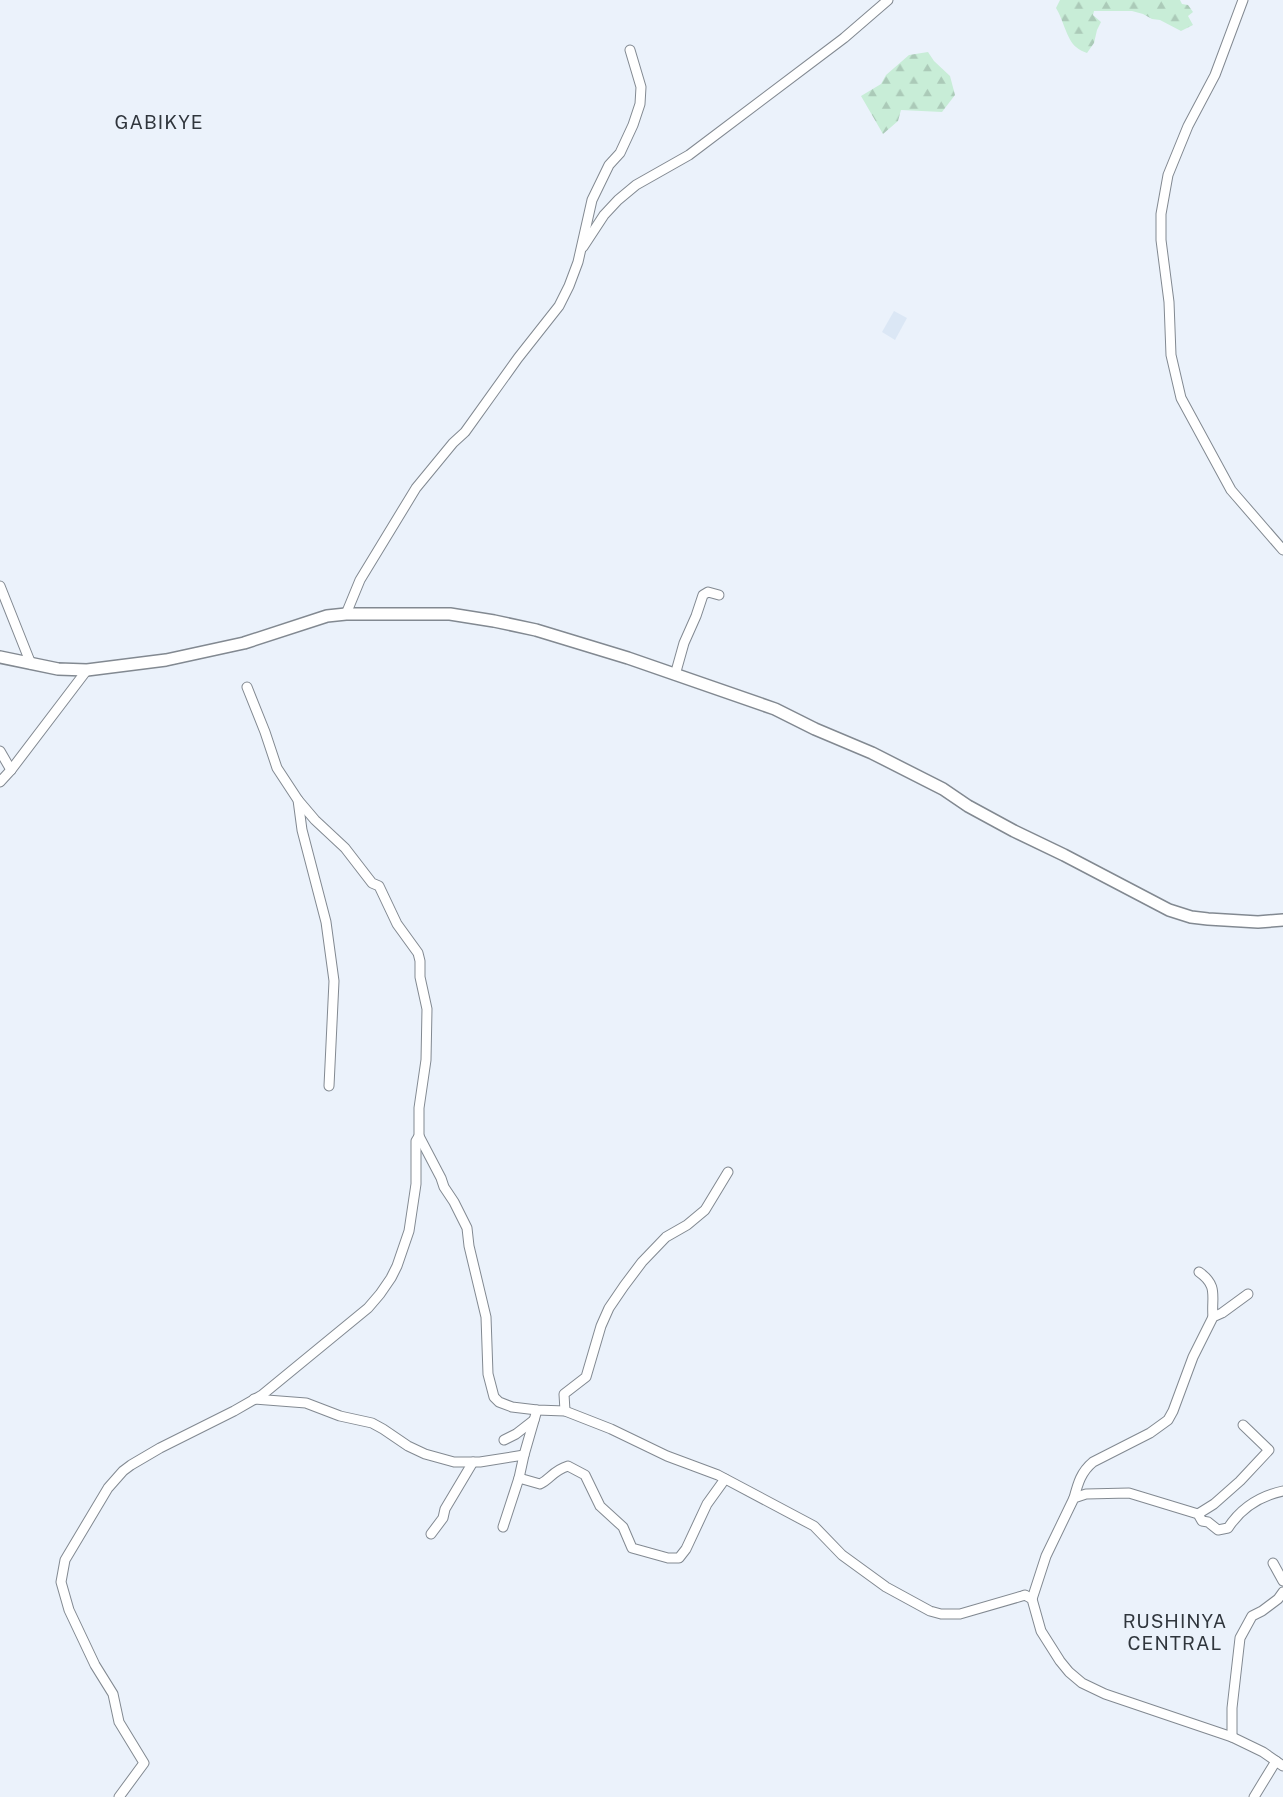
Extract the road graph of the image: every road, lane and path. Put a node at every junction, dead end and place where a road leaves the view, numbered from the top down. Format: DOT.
graph roads {
  1 [pos="888,0"];
  2 [pos="1243,0"];
  3 [pos="630,50"];
  4 [pos="581,251"];
  5 [pos="1283,550"];
  6 [pos="0,586"];
  7 [pos="719,595"];
  8 [pos="346,614"];
  9 [pos="0,658"];
  10 [pos="32,664"];
  11 [pos="87,670"];
  12 [pos="675,675"];
  13 [pos="247,687"];
  14 [pos="0,751"];
  15 [pos="11,770"];
  16 [pos="0,782"];
  17 [pos="298,800"];
  18 [pos="1283,920"];
  19 [pos="329,1086"];
  20 [pos="419,1136"];
  21 [pos="728,1172"];
  22 [pos="1199,1272"];
  23 [pos="1248,1294"];
  24 [pos="1213,1317"];
  25 [pos="254,1399"];
  26 [pos="538,1410"];
  27 [pos="565,1411"];
  28 [pos="534,1420"];
  29 [pos="1244,1425"];
  30 [pos="504,1440"];
  31 [pos="524,1455"];
  32 [pos="472,1462"];
  33 [pos="519,1478"];
  34 [pos="725,1479"];
  35 [pos="1283,1491"];
  36 [pos="1074,1498"];
  37 [pos="1198,1514"];
  38 [pos="504,1527"];
  39 [pos="431,1534"];
  40 [pos="1272,1562"];
  41 [pos="1283,1581"];
  42 [pos="1283,1592"];
  43 [pos="1032,1599"];
  44 [pos="1232,1737"];
  45 [pos="1280,1764"];
  46 [pos="119,1797"];
  47 [pos="1254,1797"];
  1 -- 4 [label="street"];
  2 -- 5 [label="street"];
  3 -- 4 [label="street"];
  4 -- 8 [label="street"];
  6 -- 10 [label="street"];
  7 -- 12 [label="street"];
  8 -- 11 [label="street"];
  8 -- 12 [label="street"];
  9 -- 10 [label="street"];
  10 -- 11 [label="street"];
  11 -- 15 [label="street"];
  12 -- 18 [label="street"];
  13 -- 17 [label="street"];
  14 -- 15 [label="street"];
  15 -- 16 [label="street"];
  17 -- 19 [label="street"];
  17 -- 20 [label="street"];
  20 -- 25 [label="street"];
  20 -- 26 [label="street"];
  21 -- 27 [label="street"];
  22 -- 24 [label="street"];
  23 -- 24 [label="street"];
  24 -- 36 [label="street"];
  25 -- 32 [label="street"];
  25 -- 46 [label="street"];
  26 -- 27 [label="street"];
  26 -- 28 [label="street"];
  27 -- 34 [label="street"];
  28 -- 30 [label="street"];
  28 -- 31 [label="street"];
  29 -- 37 [label="street"];
  31 -- 32 [label="street"];
  31 -- 33 [label="street"];
  32 -- 39 [label="street"];
  33 -- 34 [label="street"];
  33 -- 38 [label="street"];
  34 -- 43 [label="street"];
  35 -- 37 [label="street"];
  36 -- 37 [label="street"];
  36 -- 43 [label="street"];
  40 -- 41 [label="street"];
  42 -- 44 [label="street"];
  43 -- 44 [label="street"];
  44 -- 45 [label="street"];
  45 -- 47 [label="street"];
}
